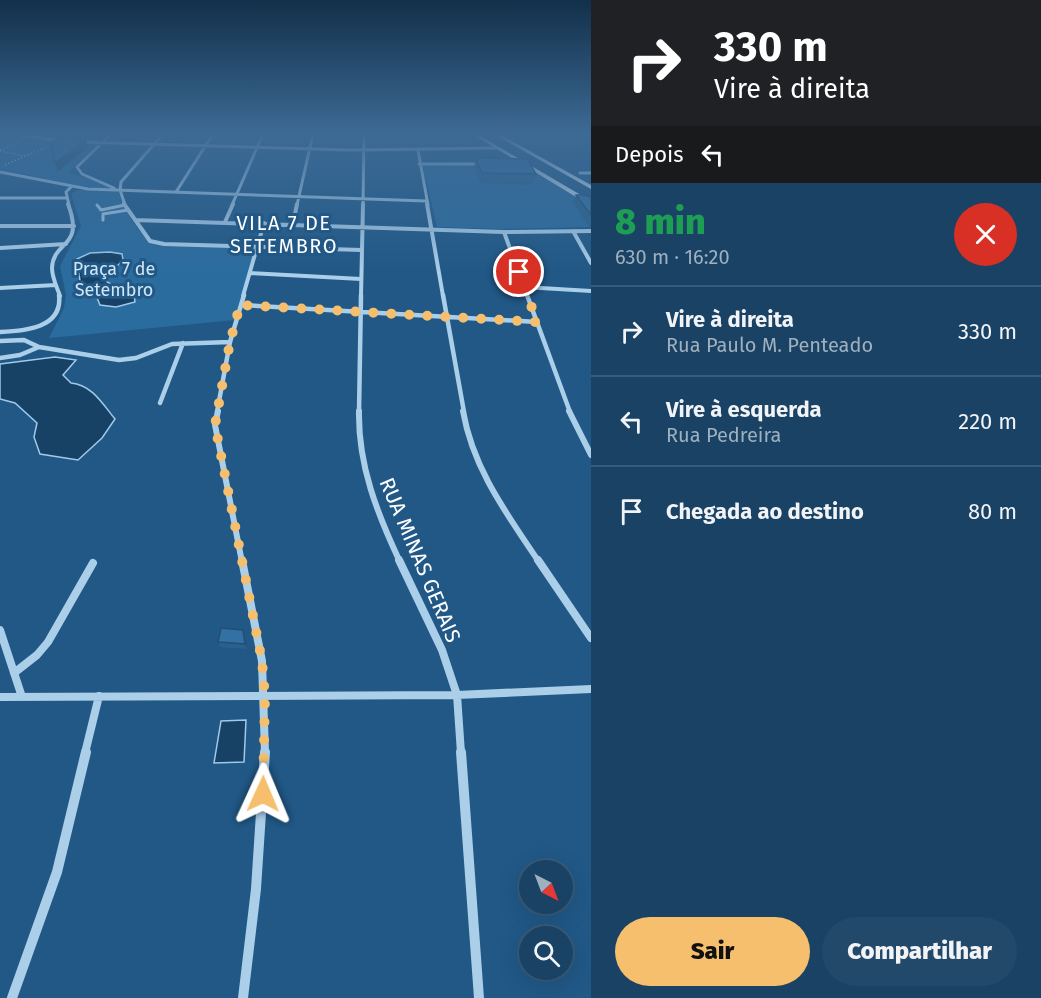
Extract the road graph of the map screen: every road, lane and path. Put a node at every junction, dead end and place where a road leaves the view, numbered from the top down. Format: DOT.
graph roads {
  1 [pos="38,181"];
  2 [pos="97,181"];
  3 [pos="122,181"];
  4 [pos="183,181"];
  5 [pos="243,181"];
  6 [pos="303,181"];
  7 [pos="363,181"];
  8 [pos="423,181"];
  9 [pos="552,181"];
  10 [pos="566,181"];
  11 [pos="71,188"];
  12 [pos="119,191"];
  13 [pos="176,192"];
  14 [pos="237,195"];
  15 [pos="591,195"];
  16 [pos="299,197"];
  17 [pos="0,198"];
  18 [pos="66,198"];
  19 [pos="362,199"];
  20 [pos="426,201"];
  21 [pos="591,204"];
  22 [pos="97,205"];
  23 [pos="125,206"];
  24 [pos="128,210"];
  25 [pos="103,220"];
  26 [pos="135,220"];
  27 [pos="225,222"];
  28 [pos="264,224"];
  29 [pos="293,224"];
  30 [pos="0,226"];
  31 [pos="74,226"];
  32 [pos="362,227"];
  33 [pos="431,229"];
  34 [pos="573,231"];
  35 [pos="591,231"];
  36 [pos="504,232"];
  37 [pos="66,244"];
  38 [pos="258,247"];
  39 [pos="0,248"];
  40 [pos="362,250"];
  41 [pos="591,263"];
  42 [pos="250,273"];
  43 [pos="361,279"];
  44 [pos="56,285"];
  45 [pos="524,287"];
  46 [pos="0,288"];
  47 [pos="591,291"];
  48 [pos="240,305"];
  49 [pos="361,312"];
  50 [pos="447,317"];
  51 [pos="537,322"];
  52 [pos="0,332"];
  53 [pos="0,341"];
  54 [pos="230,342"];
  55 [pos="183,343"];
  56 [pos="39,347"];
  57 [pos="0,358"];
  58 [pos="160,403"];
  59 [pos="591,455"];
  60 [pos="93,563"];
  61 [pos="0,630"];
  62 [pos="591,638"];
  63 [pos="14,674"];
  64 [pos="591,688"];
  65 [pos="457,695"];
  66 [pos="99,696"];
  67 [pos="265,696"];
  68 [pos="0,697"];
  69 [pos="22,697"];
  70 [pos="12,998"];
  71 [pos="243,998"];
  72 [pos="479,998"];
  1 -- 11 [label="street"];
  2 -- 12 [label="street"];
  3 -- 12 [label="street"];
  4 -- 13 [label="street"];
  5 -- 14 [label="street"];
  6 -- 16 [label="street"];
  7 -- 19 [label="street, RUA MINAS GERAIS"];
  8 -- 20 [label="street"];
  9 -- 21 [label="street"];
  10 -- 15 [label="street"];
  11 -- 12 [label="street"];
  11 -- 18 [label="street"];
  12 -- 13 [label="street"];
  12 -- 23 [label="street"];
  13 -- 14 [label="street"];
  14 -- 16 [label="street"];
  14 -- 27 [label="street"];
  16 -- 19 [label="street"];
  16 -- 29 [label="street"];
  17 -- 18 [label="street"];
  18 -- 31 [label="street"];
  19 -- 20 [label="street"];
  19 -- 32 [label="street, RUA MINAS GERAIS"];
  20 -- 33 [label="street"];
  22 -- 23 [label="lane"];
  23 -- 24 [label="street"];
  24 -- 25 [label="lane"];
  24 -- 26 [label="street"];
  26 -- 27 [label="street"];
  26 -- 38 [label="street"];
  27 -- 28 [label="street"];
  28 -- 29 [label="street"];
  28 -- 38 [label="street"];
  29 -- 32 [label="street"];
  30 -- 31 [label="street"];
  31 -- 37 [label="street"];
  32 -- 33 [label="street"];
  32 -- 40 [label="street, RUA MINAS GERAIS"];
  33 -- 36 [label="street"];
  33 -- 50 [label="street"];
  34 -- 35 [label="street"];
  34 -- 36 [label="street"];
  34 -- 41 [label="street"];
  36 -- 45 [label="street"];
  37 -- 39 [label="street"];
  37 -- 44 [label="street"];
  38 -- 40 [label="street"];
  38 -- 42 [label="street"];
  40 -- 43 [label="street, RUA MINAS GERAIS"];
  42 -- 43 [label="street"];
  42 -- 48 [label="street"];
  43 -- 49 [label="street, RUA MINAS GERAIS"];
  44 -- 46 [label="street"];
  44 -- 52 [label="street"];
  45 -- 47 [label="street"];
  45 -- 51 [label="street"];
  48 -- 49 [label="street"];
  48 -- 54 [label="street"];
  49 -- 50 [label="street"];
  49 -- 65 [label="street, RUA MINAS GERAIS"];
  50 -- 51 [label="street"];
  50 -- 62 [label="street"];
  51 -- 59 [label="street"];
  53 -- 56 [label="street"];
  54 -- 55 [label="street"];
  54 -- 67 [label="street"];
  55 -- 56 [label="street"];
  55 -- 58 [label="street"];
  56 -- 57 [label="street"];
  60 -- 63 [label="street"];
  61 -- 63 [label="street"];
  63 -- 69 [label="street"];
  64 -- 65 [label="street"];
  65 -- 67 [label="street"];
  65 -- 72 [label="street, RUA MINAS GERAIS"];
  66 -- 67 [label="street"];
  66 -- 69 [label="street"];
  66 -- 70 [label="street"];
  67 -- 71 [label="street"];
  68 -- 69 [label="street"];
}
